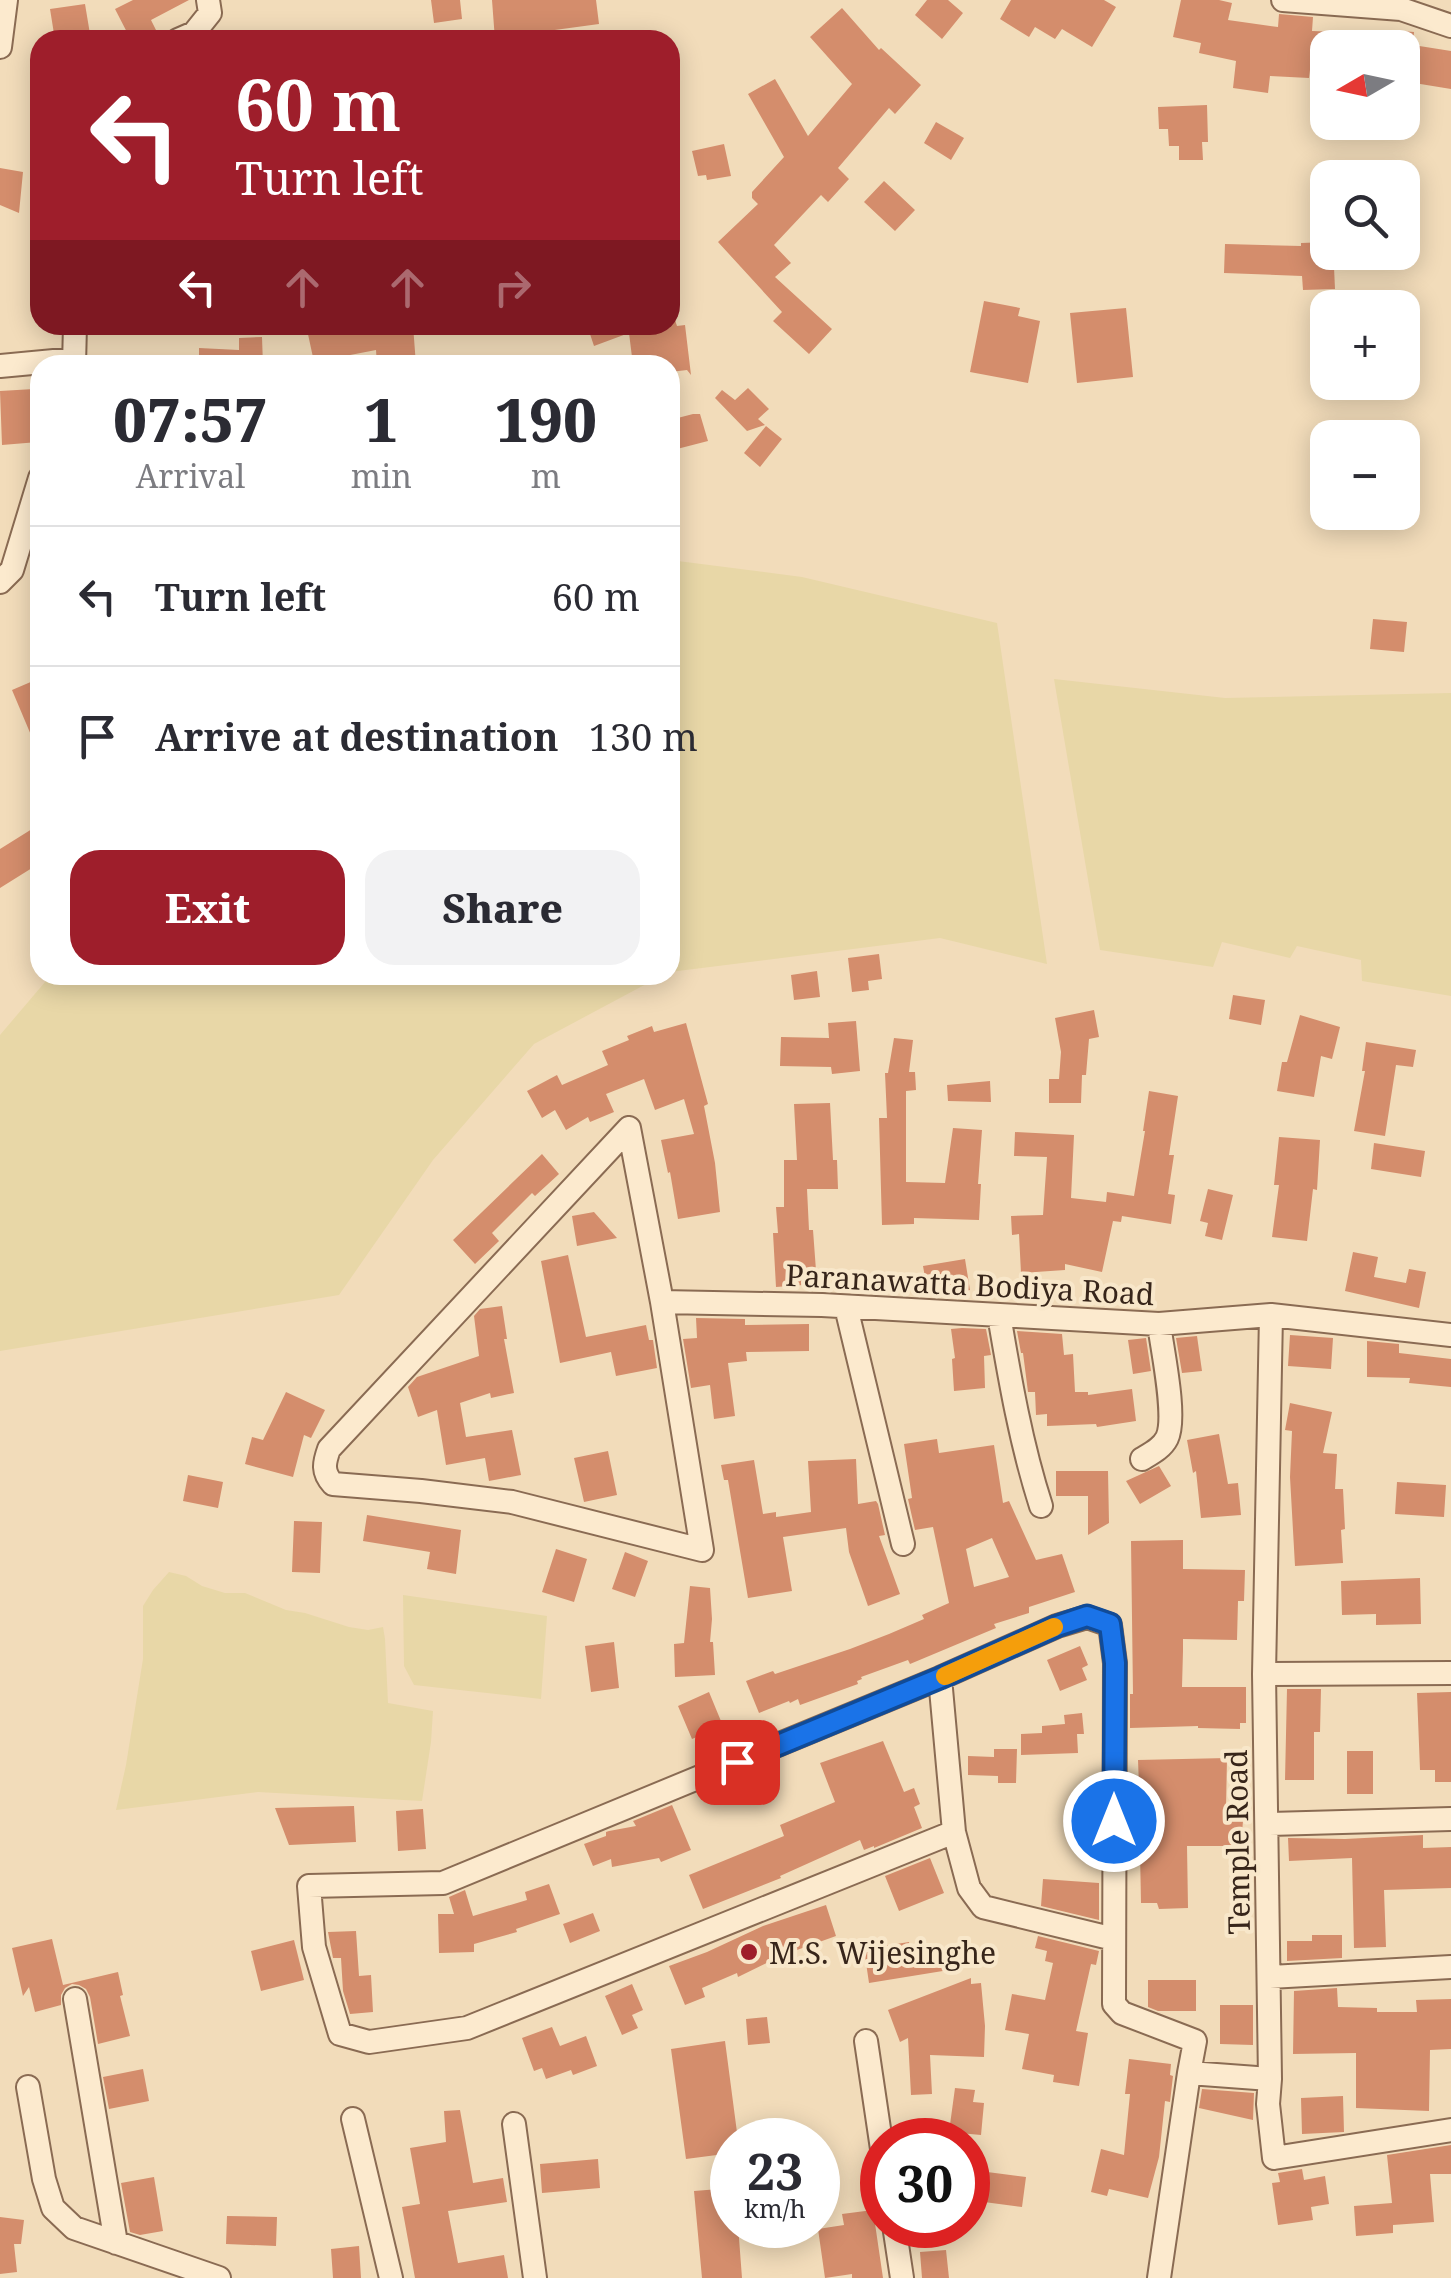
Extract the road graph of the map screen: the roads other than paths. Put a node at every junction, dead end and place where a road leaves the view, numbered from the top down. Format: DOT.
graph roads {
  1 [pos="6,0"];
  2 [pos="208,0"];
  3 [pos="1282,0"];
  4 [pos="1451,26"];
  5 [pos="197,30"];
  6 [pos="0,47"];
  7 [pos="30,364"];
  8 [pos="0,366"];
  9 [pos="30,511"];
  10 [pos="0,582"];
  11 [pos="662,1302"];
  12 [pos="846,1306"];
  13 [pos="999,1315"];
  14 [pos="1271,1315"];
  15 [pos="1159,1324"];
  16 [pos="1451,1335"];
  17 [pos="1142,1458"];
  18 [pos="1041,1506"];
  19 [pos="903,1544"];
  20 [pos="1451,1673"];
  21 [pos="1264,1674"];
  22 [pos="940,1678"];
  23 [pos="1451,1818"];
  24 [pos="1267,1824"];
  25 [pos="954,1832"];
  26 [pos="1114,1939"];
  27 [pos="1451,1968"];
  28 [pos="1269,1976"];
  29 [pos="76,1999"];
  30 [pos="866,2041"];
  31 [pos="1189,2073"];
  32 [pos="1270,2079"];
  33 [pos="28,2087"];
  34 [pos="877,2118"];
  35 [pos="353,2119"];
  36 [pos="514,2124"];
  37 [pos="1451,2130"];
  38 [pos="116,2243"];
  39 [pos="897,2248"];
  40 [pos="220,2278"];
  41 [pos="391,2278"];
  42 [pos="536,2278"];
  43 [pos="902,2278"];
  44 [pos="1159,2278"];
  1 -- 6 [label="street"];
  2 -- 5 [label="street"];
  3 -- 4 [label="street"];
  7 -- 8 [label="street"];
  9 -- 10 [label="street"];
  11 -- 11 [label="street"];
  11 -- 12 [label="street, Paranawatta Bodiya Road"];
  12 -- 13 [label="street, Paranawatta Bodiya Road"];
  12 -- 19 [label="street"];
  13 -- 15 [label="street, Paranawatta Bodiya Road"];
  13 -- 18 [label="street"];
  14 -- 15 [label="street, Paranawatta Bodiya Road"];
  14 -- 16 [label="street, Paranawatta Bodiya Road"];
  14 -- 21 [label="street, Temple Road"];
  15 -- 17 [label="street"];
  20 -- 21 [label="street"];
  21 -- 24 [label="street, Temple Road"];
  22 -- 25 [label="street"];
  22 -- 25 [label="street"];
  22 -- 26 [label="street"];
  23 -- 24 [label="street"];
  24 -- 28 [label="street, Temple Road"];
  25 -- 26 [label="street"];
  26 -- 31 [label="street"];
  27 -- 28 [label="street"];
  28 -- 32 [label="street, Temple Road"];
  29 -- 38 [label="street"];
  30 -- 34 [label="street"];
  31 -- 32 [label="street"];
  31 -- 44 [label="street"];
  32 -- 37 [label="street, Temple Road"];
  33 -- 38 [label="street"];
  35 -- 41 [label="street"];
  36 -- 42 [label="street"];
  38 -- 40 [label="street"];
  39 -- 43 [label="street"];
}
